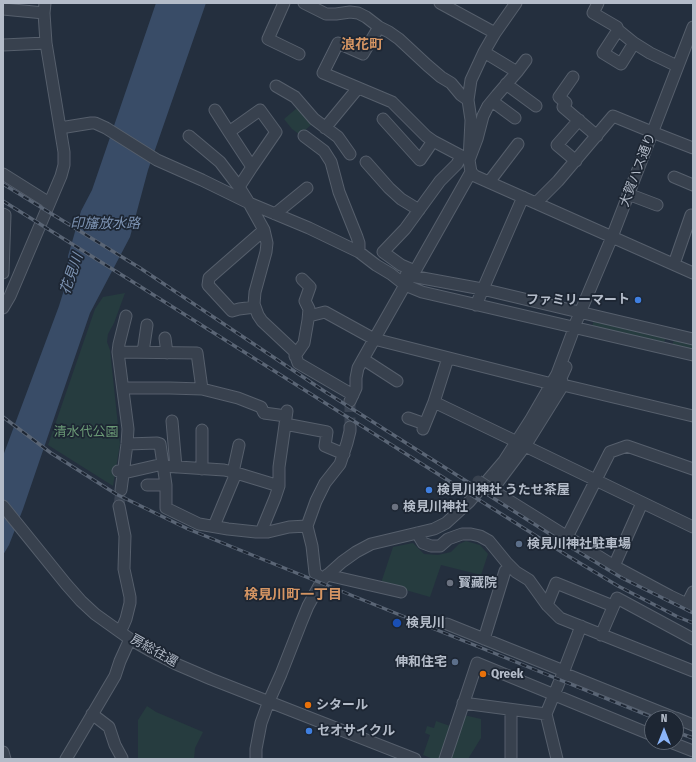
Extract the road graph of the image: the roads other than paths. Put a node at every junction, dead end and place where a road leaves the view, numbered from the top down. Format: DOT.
graph roads {
  1 [pos="284,3"];
  2 [pos="304,3"];
  3 [pos="440,3"];
  4 [pos="516,3"];
  5 [pos="598,3"];
  6 [pos="44,8"];
  7 [pos="325,8"];
  8 [pos="3,9"];
  9 [pos="379,27"];
  10 [pos="693,27"];
  11 [pos="618,30"];
  12 [pos="495,34"];
  13 [pos="46,43"];
  14 [pos="634,43"];
  15 [pos="690,44"];
  16 [pos="3,45"];
  17 [pos="484,52"];
  18 [pos="300,54"];
  19 [pos="526,60"];
  20 [pos="677,66"];
  21 [pos="517,72"];
  22 [pos="573,78"];
  23 [pos="506,84"];
  24 [pos="276,86"];
  25 [pos="358,88"];
  26 [pos="468,100"];
  27 [pos="492,101"];
  28 [pos="536,106"];
  29 [pos="215,110"];
  30 [pos="515,118"];
  31 [pos="383,119"];
  32 [pos="579,120"];
  33 [pos="60,128"];
  34 [pos="325,128"];
  35 [pos="228,132"];
  36 [pos="652,132"];
  37 [pos="189,136"];
  38 [pos="304,136"];
  39 [pos="597,136"];
  40 [pos="434,141"];
  41 [pos="518,144"];
  42 [pos="693,148"];
  43 [pos="350,154"];
  44 [pos="465,158"];
  45 [pos="576,161"];
  46 [pos="366,162"];
  47 [pos="252,167"];
  48 [pos="471,172"];
  49 [pos="3,174"];
  50 [pos="674,177"];
  51 [pos="489,182"];
  52 [pos="693,185"];
  53 [pos="239,187"];
  54 [pos="307,188"];
  55 [pos="628,194"];
  56 [pos="523,197"];
  57 [pos="46,201"];
  58 [pos="249,203"];
  59 [pos="536,203"];
  60 [pos="657,205"];
  61 [pos="419,210"];
  62 [pos="3,214"];
  63 [pos="275,214"];
  64 [pos="693,216"];
  65 [pos="264,230"];
  66 [pos="612,237"];
  67 [pos="359,252"];
  68 [pos="674,264"];
  69 [pos="3,272"];
  70 [pos="413,273"];
  71 [pos="693,273"];
  72 [pos="392,274"];
  73 [pos="302,279"];
  74 [pos="405,285"];
  75 [pos="482,289"];
  76 [pos="476,305"];
  77 [pos="255,307"];
  78 [pos="3,308"];
  79 [pos="581,312"];
  80 [pos="126,316"];
  81 [pos="309,316"];
  82 [pos="147,326"];
  83 [pos="573,331"];
  84 [pos="672,334"];
  85 [pos="165,338"];
  86 [pos="693,339"];
  87 [pos="374,340"];
  88 [pos="668,349"];
  89 [pos="118,352"];
  90 [pos="143,352"];
  91 [pos="167,353"];
  92 [pos="693,355"];
  93 [pos="295,356"];
  94 [pos="448,358"];
  95 [pos="363,359"];
  96 [pos="397,382"];
  97 [pos="548,383"];
  98 [pos="563,385"];
  99 [pos="123,388"];
  100 [pos="202,389"];
  101 [pos="434,402"];
  102 [pos="693,416"];
  103 [pos="286,417"];
  104 [pos="408,418"];
  105 [pos="172,421"];
  106 [pos="350,427"];
  107 [pos="202,430"];
  108 [pos="511,439"];
  109 [pos="127,444"];
  110 [pos="239,445"];
  111 [pos="524,446"];
  112 [pos="344,454"];
  113 [pos="163,465"];
  114 [pos="176,467"];
  115 [pos="202,469"];
  116 [pos="693,469"];
  117 [pos="121,471"];
  118 [pos="233,472"];
  119 [pos="596,480"];
  120 [pos="147,485"];
  121 [pos="166,485"];
  122 [pos="279,486"];
  123 [pos="121,490"];
  124 [pos="492,490"];
  125 [pos="642,503"];
  126 [pos="3,506"];
  127 [pos="119,506"];
  128 [pos="214,526"];
  129 [pos="307,526"];
  130 [pos="693,527"];
  131 [pos="261,532"];
  132 [pos="417,533"];
  133 [pos="567,537"];
  134 [pos="614,566"];
  135 [pos="505,571"];
  136 [pos="325,577"];
  137 [pos="401,592"];
  138 [pos="693,592"];
  139 [pos="547,605"];
  140 [pos="690,605"];
  141 [pos="614,606"];
  142 [pos="560,618"];
  143 [pos="447,624"];
  144 [pos="581,626"];
  145 [pos="119,631"];
  146 [pos="601,635"];
  147 [pos="484,638"];
  148 [pos="130,639"];
  149 [pos="575,639"];
  150 [pos="693,639"];
  151 [pos="693,671"];
  152 [pos="563,672"];
  153 [pos="553,695"];
  154 [pos="269,701"];
  155 [pos="463,704"];
  156 [pos="511,710"];
  157 [pos="656,710"];
  158 [pos="92,714"];
  159 [pos="546,714"];
  160 [pos="644,732"];
  161 [pos="3,752"];
  162 [pos="5,759"];
  163 [pos="66,759"];
  164 [pos="122,759"];
  165 [pos="256,759"];
  166 [pos="415,759"];
  167 [pos="445,759"];
  168 [pos="511,759"];
  169 [pos="557,759"];
  1 -- 18 [label="street"];
  2 -- 7 [label="street"];
  3 -- 12 [label="street"];
  4 -- 12 [label="street"];
  5 -- 11 [label="street"];
  6 -- 8 [label="street"];
  6 -- 13 [label="street"];
  7 -- 9 [label="street"];
  9 -- 25 [label="street"];
  9 -- 26 [label="street"];
  10 -- 15 [label="street, 大賀ハス通り"];
  11 -- 14 [label="street"];
  11 -- 14 [label="street"];
  12 -- 17 [label="street"];
  13 -- 16 [label="street"];
  13 -- 33 [label="street"];
  14 -- 20 [label="street"];
  15 -- 20 [label="street, 大賀ハス通り"];
  17 -- 21 [label="street"];
  17 -- 26 [label="street"];
  19 -- 21 [label="street"];
  20 -- 36 [label="street, 大賀ハス通り"];
  21 -- 23 [label="street"];
  22 -- 32 [label="street"];
  23 -- 27 [label="street"];
  23 -- 28 [label="street"];
  24 -- 34 [label="street"];
  25 -- 34 [label="street"];
  25 -- 40 [label="street"];
  26 -- 44 [label="street"];
  27 -- 30 [label="street"];
  27 -- 44 [label="street"];
  29 -- 35 [label="street"];
  31 -- 40 [label="street"];
  32 -- 39 [label="street"];
  32 -- 45 [label="street"];
  33 -- 58 [label="street"];
  33 -- 78 [label="street"];
  34 -- 43 [label="street"];
  35 -- 47 [label="street"];
  35 -- 47 [label="street"];
  36 -- 39 [label="street"];
  36 -- 42 [label="street"];
  36 -- 55 [label="street, 大賀ハス通り"];
  37 -- 53 [label="street"];
  38 -- 67 [label="street"];
  39 -- 45 [label="street"];
  40 -- 44 [label="street"];
  41 -- 51 [label="street"];
  44 -- 48 [label="street"];
  44 -- 61 [label="street"];
  45 -- 59 [label="street"];
  46 -- 61 [label="street"];
  47 -- 53 [label="street"];
  48 -- 51 [label="street"];
  48 -- 70 [label="street"];
  49 -- 57 [label="street"];
  50 -- 52 [label="street"];
  51 -- 56 [label="street"];
  53 -- 58 [label="street"];
  54 -- 63 [label="street"];
  55 -- 60 [label="street"];
  55 -- 66 [label="street, 大賀ハス通り"];
  56 -- 59 [label="street"];
  56 -- 75 [label="street"];
  58 -- 63 [label="street"];
  58 -- 65 [label="street"];
  59 -- 66 [label="street"];
  61 -- 70 [label="street"];
  62 -- 69 [label="street"];
  63 -- 67 [label="street"];
  64 -- 68 [label="street"];
  65 -- 77 [label="street"];
  65 -- 77 [label="street"];
  66 -- 68 [label="street"];
  66 -- 79 [label="street, 大賀ハス通り"];
  67 -- 72 [label="street"];
  68 -- 71 [label="street"];
  70 -- 72 [label="street"];
  70 -- 74 [label="street"];
  70 -- 75 [label="street"];
  72 -- 74 [label="street"];
  73 -- 81 [label="street"];
  74 -- 76 [label="street"];
  74 -- 87 [label="street"];
  75 -- 76 [label="street"];
  75 -- 79 [label="street"];
  76 -- 83 [label="street"];
  77 -- 93 [label="street"];
  79 -- 83 [label="street, 大賀ハス通り"];
  79 -- 84 [label="street"];
  80 -- 89 [label="street"];
  81 -- 87 [label="street"];
  81 -- 93 [label="street"];
  82 -- 90 [label="street"];
  83 -- 88 [label="street"];
  83 -- 97 [label="street"];
  83 -- 98 [label="street"];
  83 -- 132 [label="street"];
  84 -- 86 [label="street"];
  84 -- 88 [label="street"];
  85 -- 91 [label="street"];
  87 -- 94 [label="street"];
  87 -- 95 [label="street"];
  88 -- 92 [label="street"];
  89 -- 90 [label="street"];
  89 -- 99 [label="street"];
  90 -- 91 [label="street"];
  91 -- 100 [label="street"];
  93 -- 95 [label="street"];
  94 -- 97 [label="street"];
  94 -- 101 [label="street"];
  95 -- 96 [label="street"];
  97 -- 108 [label="street"];
  98 -- 102 [label="street"];
  98 -- 111 [label="street"];
  99 -- 100 [label="street"];
  99 -- 109 [label="street"];
  100 -- 103 [label="street"];
  101 -- 104 [label="street"];
  101 -- 108 [label="street"];
  103 -- 112 [label="street"];
  103 -- 122 [label="street"];
  105 -- 114 [label="street"];
  106 -- 112 [label="street"];
  107 -- 115 [label="street"];
  108 -- 124 [label="street, bridge"];
  109 -- 113 [label="street"];
  109 -- 117 [label="street"];
  110 -- 118 [label="street"];
  111 -- 119 [label="street"];
  111 -- 124 [label="street"];
  112 -- 129 [label="street"];
  113 -- 114 [label="street"];
  113 -- 117 [label="street"];
  113 -- 121 [label="street"];
  114 -- 115 [label="street"];
  115 -- 118 [label="street"];
  116 -- 119 [label="street"];
  117 -- 123 [label="street"];
  118 -- 122 [label="street"];
  118 -- 128 [label="street"];
  119 -- 125 [label="street"];
  119 -- 133 [label="street"];
  120 -- 121 [label="street"];
  121 -- 128 [label="street"];
  122 -- 131 [label="street"];
  124 -- 133 [label="street"];
  125 -- 130 [label="street"];
  125 -- 134 [label="street"];
  126 -- 145 [label="street, 房総往還"];
  127 -- 145 [label="street"];
  128 -- 131 [label="street"];
  129 -- 131 [label="street"];
  129 -- 136 [label="street"];
  132 -- 136 [label="street"];
  132 -- 139 [label="street"];
  133 -- 134 [label="street"];
  134 -- 140 [label="street"];
  135 -- 147 [label="street"];
  136 -- 137 [label="street"];
  136 -- 154 [label="street"];
  138 -- 140 [label="street"];
  139 -- 141 [label="street"];
  139 -- 142 [label="street"];
  141 -- 146 [label="street"];
  141 -- 150 [label="street"];
  142 -- 144 [label="street"];
  142 -- 149 [label="street"];
  143 -- 147 [label="street"];
  144 -- 146 [label="street"];
  144 -- 149 [label="street"];
  145 -- 148 [label="street, 房総往還"];
  146 -- 151 [label="street"];
  147 -- 152 [label="street"];
  148 -- 154 [label="street, 房総往還"];
  148 -- 158 [label="street"];
  149 -- 152 [label="street"];
  152 -- 153 [label="street"];
  152 -- 157 [label="street"];
  153 -- 155 [label="street"];
  153 -- 159 [label="street"];
  153 -- 160 [label="street"];
  154 -- 165 [label="street"];
  154 -- 166 [label="street, 房総往還"];
  155 -- 156 [label="street"];
  155 -- 167 [label="street"];
  156 -- 159 [label="street"];
  156 -- 168 [label="street"];
  158 -- 163 [label="street"];
  158 -- 164 [label="street"];
  159 -- 169 [label="street"];
  161 -- 162 [label="street"];
}
